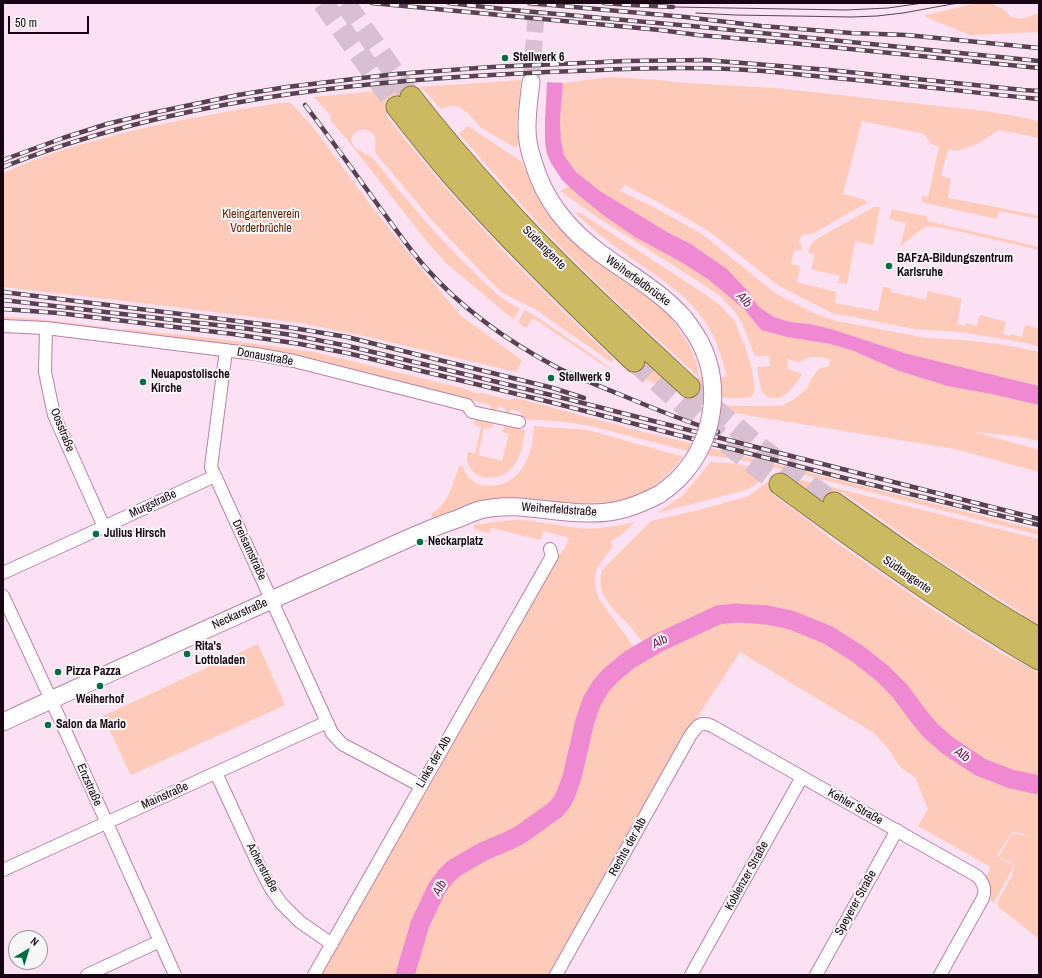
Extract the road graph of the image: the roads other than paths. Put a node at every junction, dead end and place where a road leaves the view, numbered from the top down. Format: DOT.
graph roads {
  1 [pos="531,82"];
  2 [pos="3,326"];
  3 [pos="46,328"];
  4 [pos="226,350"];
  5 [pos="634,361"];
  6 [pos="689,387"];
  7 [pos="519,422"];
  8 [pos="215,476"];
  9 [pos="780,484"];
  10 [pos="660,494"];
  11 [pos="834,503"];
  12 [pos="479,510"];
  13 [pos="104,527"];
  14 [pos="550,549"];
  15 [pos="3,573"];
  16 [pos="3,596"];
  17 [pos="272,599"];
  18 [pos="1039,639"];
  19 [pos="1039,659"];
  20 [pos="52,700"];
  21 [pos="3,722"];
  22 [pos="327,722"];
  23 [pos="705,724"];
  24 [pos="216,773"];
  25 [pos="802,777"];
  26 [pos="421,786"];
  27 [pos="106,823"];
  28 [pos="897,830"];
  29 [pos="3,870"];
  30 [pos="160,941"];
  31 [pos="332,944"];
  32 [pos="559,974"];
  33 [pos="87,975"];
  34 [pos="175,975"];
  35 [pos="314,975"];
  36 [pos="691,975"];
  37 [pos="816,975"];
  38 [pos="940,975"];
  1 -- 10 [label="street, Weiherfeldbrücke, bridge"];
  2 -- 3 [label="street, Donaustraße"];
  3 -- 4 [label="street, Donaustraße"];
  3 -- 13 [label="street, Oosstraße"];
  4 -- 7 [label="street, Donaustraße"];
  4 -- 8 [label="street, Dreisamstraße"];
  5 -- 6 [label="highway, Südtangente"];
  8 -- 13 [label="street, Murgstraße"];
  8 -- 17 [label="street, Dreisamstraße"];
  9 -- 19 [label="highway, Südtangente"];
  10 -- 12 [label="street, Weiherfeldstraße"];
  11 -- 18 [label="highway, Südtangente"];
  12 -- 17 [label="street, Neckarstraße"];
  13 -- 15 [label="street, Murgstraße"];
  14 -- 26 [label="street, Links der Alb"];
  16 -- 20 [label="street, Enzstraße"];
  17 -- 20 [label="street, Neckarstraße"];
  17 -- 22 [label="street, Dreisamstraße"];
  20 -- 21 [label="street, Neckarstraße"];
  20 -- 27 [label="street, Enzstraße"];
  22 -- 24 [label="street, Mainstraße"];
  22 -- 26 [label="street, Dreisamstraße"];
  23 -- 25 [label="street, Kehler Straße"];
  23 -- 32 [label="street, Rechts der Alb"];
  24 -- 27 [label="street, Mainstraße"];
  24 -- 31 [label="street, Acherstraße"];
  25 -- 28 [label="street, Kehler Straße"];
  25 -- 36 [label="street, Koblenzer Straße"];
  26 -- 31 [label="street, Links der Alb"];
  27 -- 29 [label="street, Mainstraße"];
  27 -- 30 [label="street, Enzstraße"];
  28 -- 37 [label="street, Speyerer Straße"];
  28 -- 38 [label="street, Kehler Straße"];
  30 -- 33 [label="street"];
  30 -- 34 [label="street, Enzstraße"];
  31 -- 35 [label="street, Links der Alb"];
}
